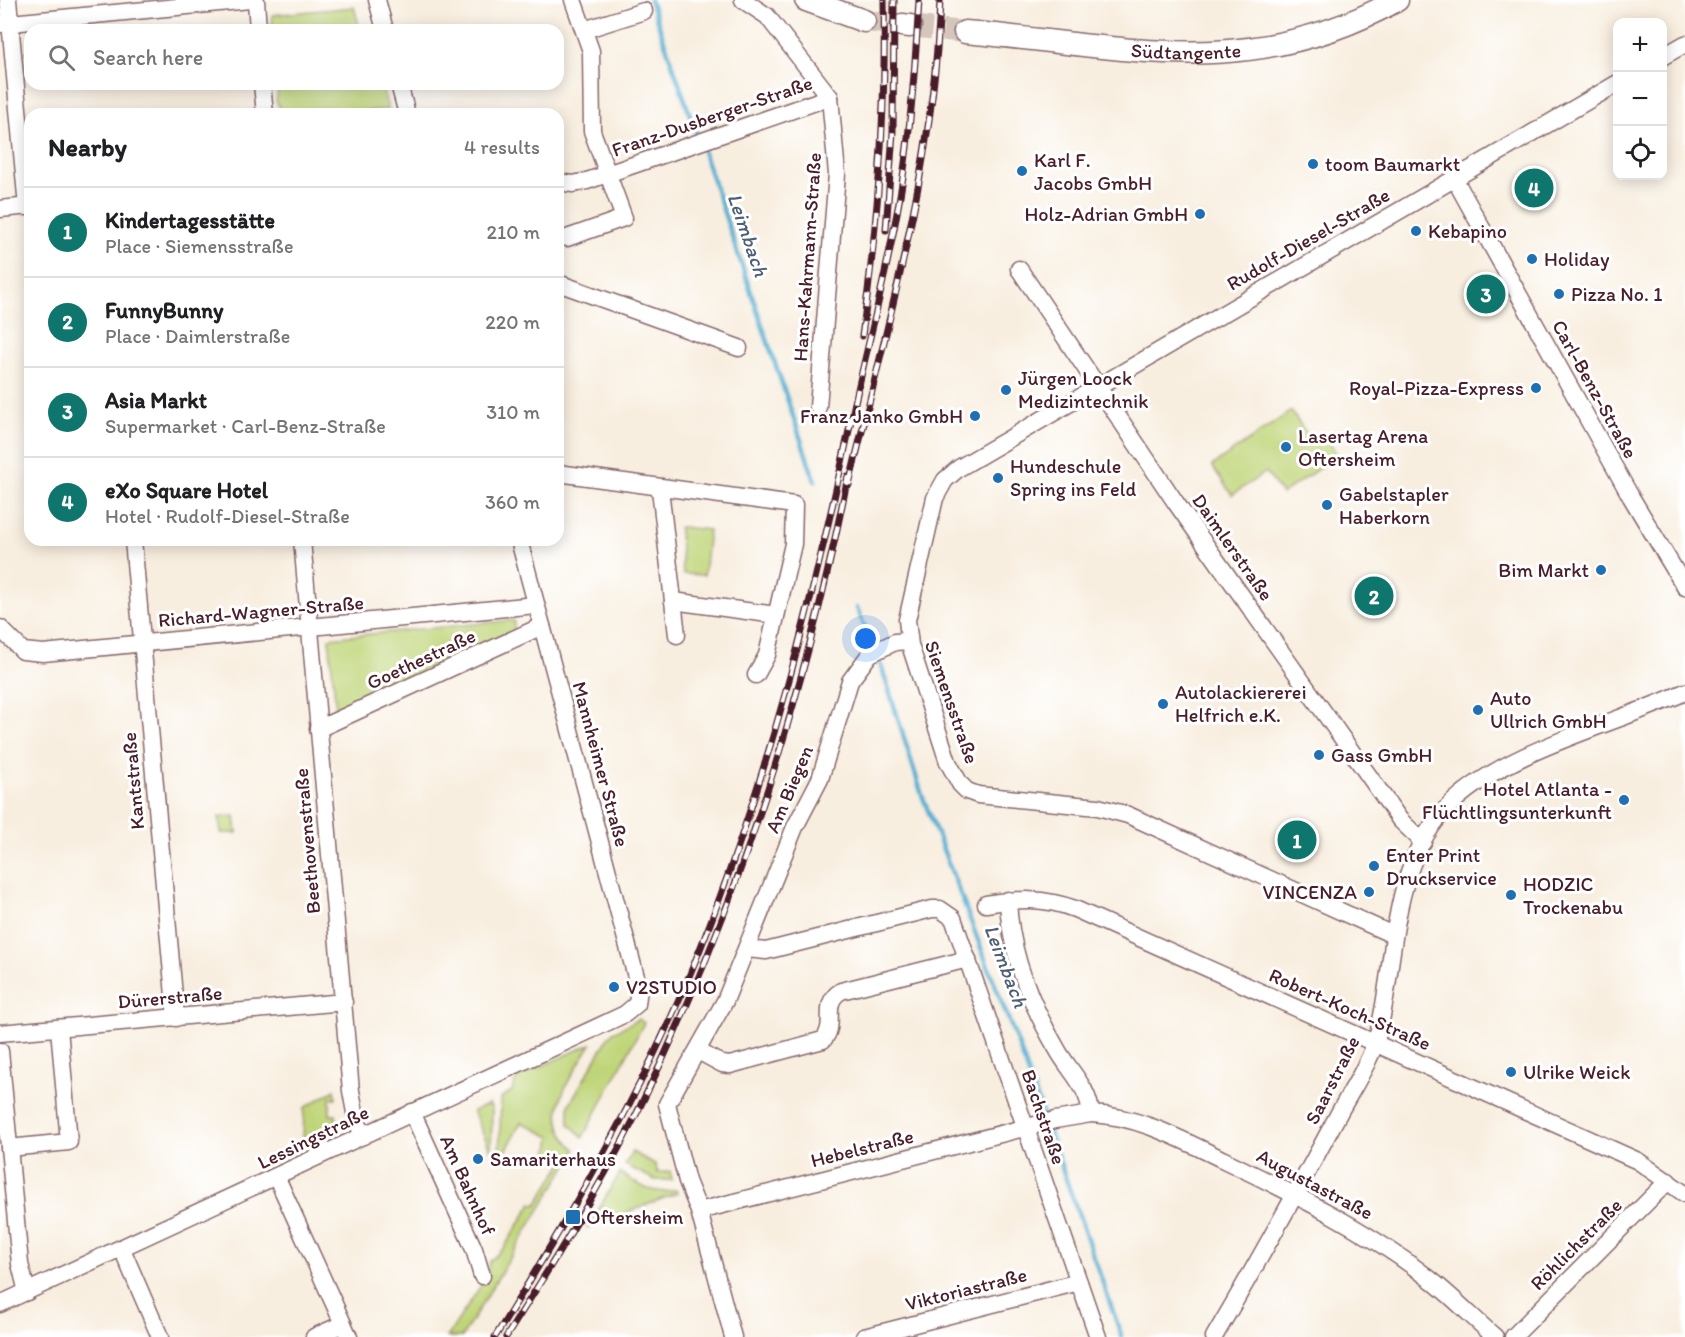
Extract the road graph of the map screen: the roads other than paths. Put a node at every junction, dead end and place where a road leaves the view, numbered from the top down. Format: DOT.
graph roads {
  1 [pos="8,0"];
  2 [pos="250,0"];
  3 [pos="256,0"];
  4 [pos="377,0"];
  5 [pos="573,0"];
  6 [pos="743,0"];
  7 [pos="806,0"];
  8 [pos="1397,0"];
  9 [pos="644,11"];
  10 [pos="864,21"];
  11 [pos="5,24"];
  12 [pos="258,24"];
  13 [pos="383,24"];
  14 [pos="584,30"];
  15 [pos="965,32"];
  16 [pos="1685,44"];
  17 [pos="1667,54"];
  18 [pos="1613,85"];
  19 [pos="262,90"];
  20 [pos="401,90"];
  21 [pos="830,97"];
  22 [pos="264,108"];
  23 [pos="405,108"];
  24 [pos="24,168"];
  25 [pos="607,174"];
  26 [pos="1454,178"];
  27 [pos="564,183"];
  28 [pos="24,207"];
  29 [pos="0,209"];
  30 [pos="567,238"];
  31 [pos="1018,269"];
  32 [pos="564,285"];
  33 [pos="1206,322"];
  34 [pos="739,348"];
  35 [pos="1099,386"];
  36 [pos="818,407"];
  37 [pos="564,474"];
  38 [pos="660,489"];
  39 [pos="134,546"];
  40 [pos="302,546"];
  41 [pos="521,546"];
  42 [pos="1685,587"];
  43 [pos="673,601"];
  44 [pos="536,605"];
  45 [pos="776,615"];
  46 [pos="542,626"];
  47 [pos="0,628"];
  48 [pos="309,628"];
  49 [pos="677,635"];
  50 [pos="909,641"];
  51 [pos="142,644"];
  52 [pos="756,675"];
  53 [pos="1685,692"];
  54 [pos="318,729"];
  55 [pos="1423,842"];
  56 [pos="1008,900"];
  57 [pos="986,904"];
  58 [pos="1393,935"];
  59 [pos="747,949"];
  60 [pos="968,959"];
  61 [pos="639,999"];
  62 [pos="344,1002"];
  63 [pos="176,1018"];
  64 [pos="59,1028"];
  65 [pos="0,1033"];
  66 [pos="1376,1044"];
  67 [pos="0,1051"];
  68 [pos="698,1051"];
  69 [pos="412,1112"];
  70 [pos="1090,1114"];
  71 [pos="3,1123"];
  72 [pos="1030,1126"];
  73 [pos="363,1136"];
  74 [pos="9,1148"];
  75 [pos="277,1178"];
  76 [pos="1668,1181"];
  77 [pos="1685,1194"];
  78 [pos="1296,1195"];
  79 [pos="699,1211"];
  80 [pos="122,1249"];
  81 [pos="482,1276"];
  82 [pos="1080,1282"];
  83 [pos="27,1292"];
  84 [pos="0,1304"];
  85 [pos="1226,1317"];
  86 [pos="346,1330"];
  87 [pos="160,1337"];
  88 [pos="314,1337"];
  89 [pos="733,1337"];
  90 [pos="864,1337"];
  91 [pos="1098,1337"];
  92 [pos="1214,1337"];
  93 [pos="1230,1337"];
  94 [pos="1495,1337"];
  95 [pos="1513,1337"];
  1 -- 11 [label="street"];
  2 -- 11 [label="street"];
  3 -- 12 [label="street"];
  4 -- 13 [label="street"];
  5 -- 14 [label="street"];
  6 -- 21 [label="street"];
  7 -- 10 [label="main road"];
  8 -- 15 [label="main road, Südtangente"];
  9 -- 14 [label="street"];
  11 -- 24 [label="street"];
  14 -- 25 [label="street"];
  16 -- 17 [label="street"];
  18 -- 26 [label="street, Rudolf-Diesel-Straße"];
  19 -- 22 [label="street"];
  20 -- 23 [label="street"];
  21 -- 25 [label="street, Franz-Dusberger-Straße"];
  21 -- 36 [label="street, Hans-Kahrmann-Straße"];
  25 -- 27 [label="street, Franz-Dusberger-Straße"];
  25 -- 30 [label="street, Franz-Dusberger-Straße"];
  26 -- 33 [label="street, Rudolf-Diesel-Straße"];
  26 -- 42 [label="street, Carl-Benz-Straße"];
  28 -- 29 [label="street"];
  31 -- 35 [label="street, Daimlerstraße"];
  32 -- 34 [label="street"];
  33 -- 35 [label="street, Siemensstraße"];
  35 -- 50 [label="street, Siemensstraße"];
  35 -- 55 [label="street, Daimlerstraße"];
  37 -- 38 [label="street"];
  38 -- 43 [label="street"];
  38 -- 45 [label="street"];
  39 -- 51 [label="street, Kantstraße"];
  40 -- 48 [label="street, Beethovenstraße"];
  41 -- 44 [label="street, Mannheimer Straße"];
  43 -- 45 [label="street"];
  43 -- 49 [label="street"];
  44 -- 46 [label="street, Mannheimer Straße"];
  44 -- 48 [label="street, Richard-Wagner-Straße"];
  45 -- 52 [label="street"];
  46 -- 54 [label="street, Goethestraße"];
  46 -- 61 [label="street, Mannheimer Straße"];
  47 -- 51 [label="street, Richard-Wagner-Straße"];
  48 -- 51 [label="street, Richard-Wagner-Straße"];
  48 -- 54 [label="street, Beethovenstraße"];
  50 -- 58 [label="street, Siemensstraße"];
  50 -- 59 [label="street, Am Biegen"];
  51 -- 63 [label="street, Kantstraße"];
  53 -- 55 [label="street, Saarstraße"];
  54 -- 62 [label="street, Beethovenstraße"];
  55 -- 58 [label="street, Saarstraße"];
  56 -- 57 [label="street, Robert-Koch-Straße"];
  56 -- 66 [label="street, Robert-Koch-Straße"];
  56 -- 70 [label="street"];
  58 -- 66 [label="street, Saarstraße"];
  59 -- 60 [label="street, Bachstraße"];
  59 -- 68 [label="street, Am Biegen"];
  60 -- 68 [label="street"];
  60 -- 72 [label="street, Bachstraße"];
  61 -- 69 [label="street, Lessingstraße"];
  62 -- 63 [label="street, Dürerstraße"];
  62 -- 73 [label="street, Beethovenstraße"];
  63 -- 64 [label="street, Dürerstraße"];
  64 -- 65 [label="street, Dürerstraße"];
  64 -- 74 [label="street"];
  66 -- 76 [label="street, Robert-Koch-Straße"];
  66 -- 78 [label="street, Saarstraße"];
  67 -- 71 [label="street"];
  68 -- 79 [label="street, Am Biegen"];
  69 -- 73 [label="street, Lessingstraße"];
  69 -- 81 [label="street, Am Bahnhof"];
  70 -- 72 [label="street, Augustastraße"];
  70 -- 78 [label="street, Augustastraße"];
  71 -- 74 [label="street"];
  72 -- 79 [label="street, Hebelstraße"];
  72 -- 82 [label="street, Bachstraße"];
  73 -- 75 [label="street, Lessingstraße"];
  74 -- 83 [label="street"];
  75 -- 80 [label="street, Lessingstraße"];
  75 -- 86 [label="street"];
  76 -- 77 [label="street, Robert-Koch-Straße"];
  76 -- 95 [label="street, Röhlichstraße"];
  78 -- 85 [label="street, Saarstraße"];
  78 -- 94 [label="street, Augustastraße"];
  79 -- 89 [label="street"];
  80 -- 83 [label="street, Lessingstraße"];
  80 -- 87 [label="street"];
  82 -- 90 [label="street, Viktoriastraße"];
  82 -- 91 [label="street, Bachstraße"];
  83 -- 84 [label="street, Lessingstraße"];
  85 -- 92 [label="street, Saarstraße"];
  85 -- 93 [label="street"];
  86 -- 88 [label="street"];
}
